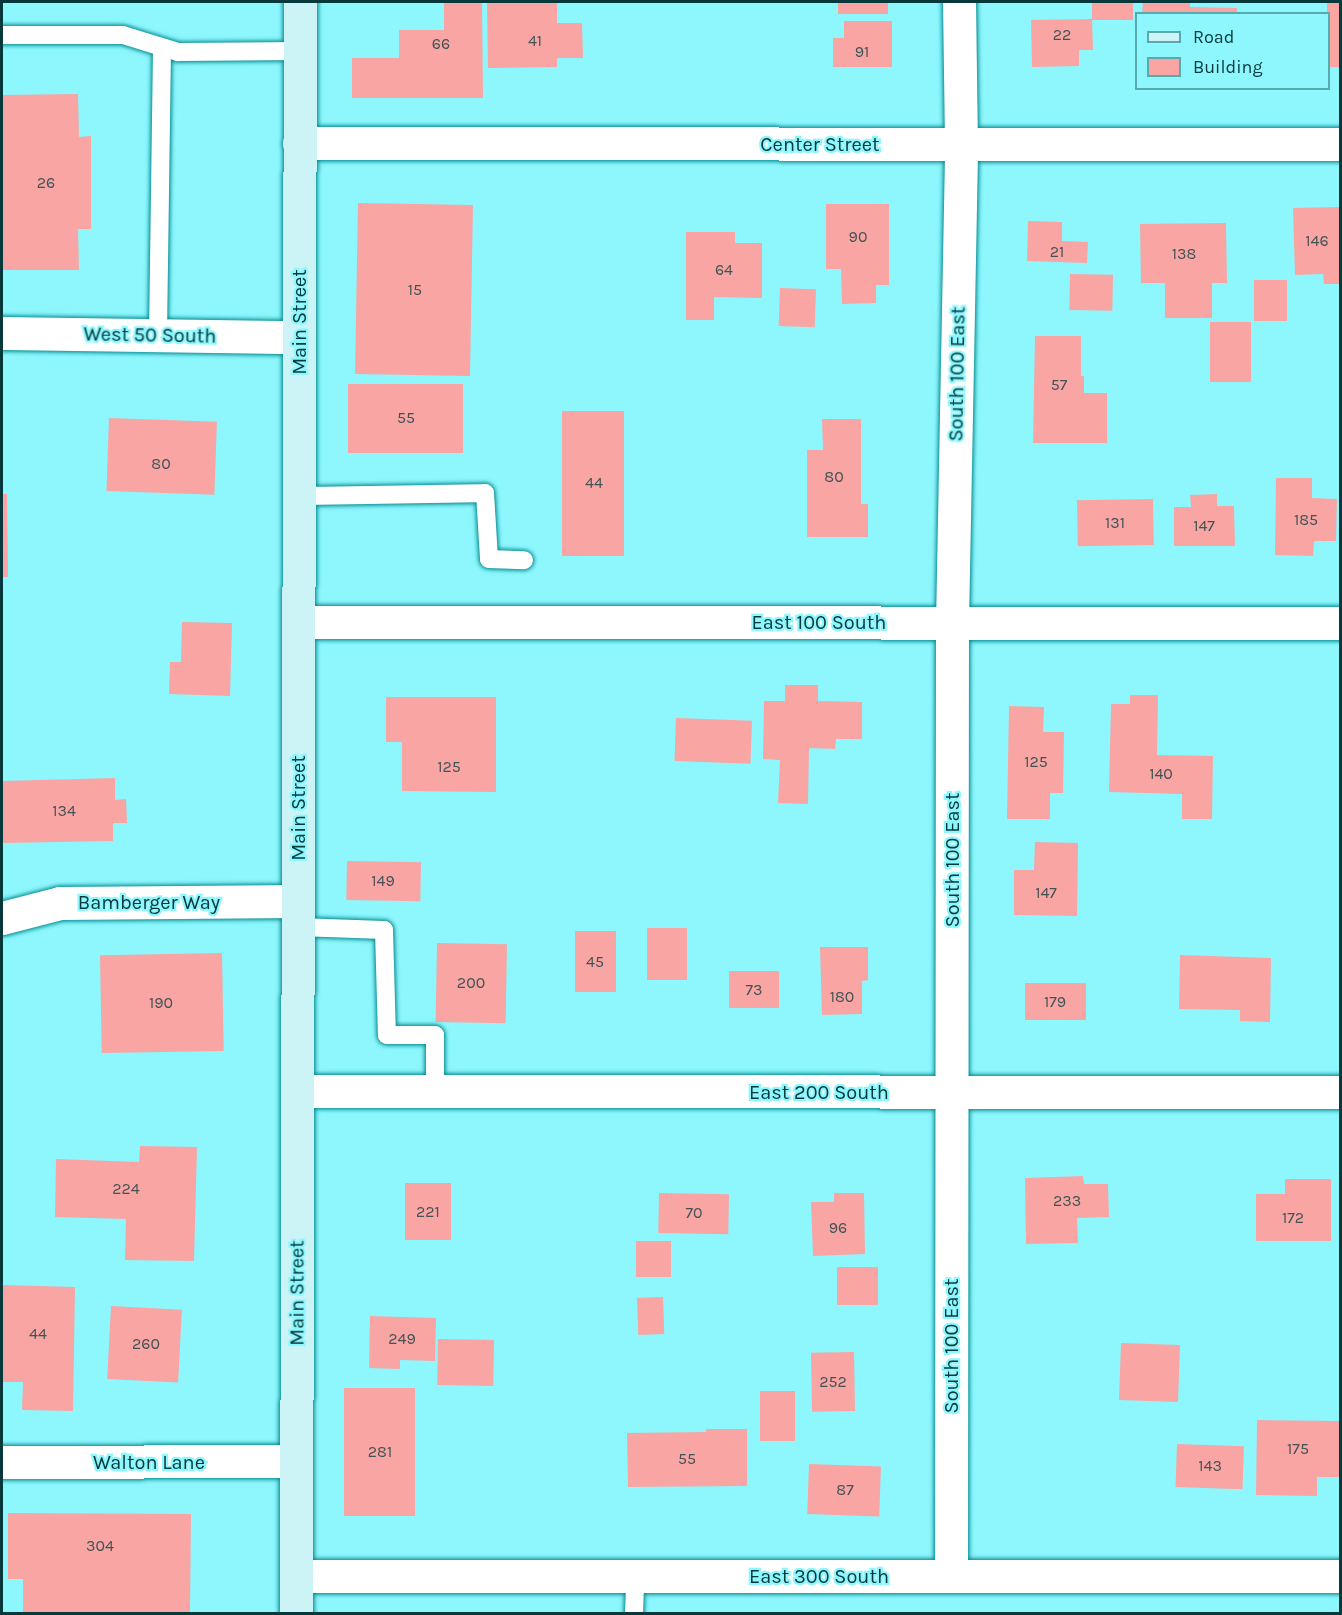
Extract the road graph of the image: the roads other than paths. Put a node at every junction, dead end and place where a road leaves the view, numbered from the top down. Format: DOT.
graph roads {
  1 [pos="300,2"];
  2 [pos="959,2"];
  3 [pos="2,34"];
  4 [pos="162,48"];
  5 [pos="300,51"];
  6 [pos="299,144"];
  7 [pos="961,144"];
  8 [pos="1341,144"];
  9 [pos="2,333"];
  10 [pos="158,335"];
  11 [pos="298,337"];
  12 [pos="298,496"];
  13 [pos="524,560"];
  14 [pos="298,622"];
  15 [pos="952,623"];
  16 [pos="1341,623"];
  17 [pos="298,914"];
  18 [pos="2,918"];
  19 [pos="297,1091"];
  20 [pos="435,1091"];
  21 [pos="951,1092"];
  22 [pos="1341,1092"];
  23 [pos="296,1461"];
  24 [pos="2,1462"];
  25 [pos="297,1576"];
  26 [pos="634,1576"];
  27 [pos="951,1576"];
  28 [pos="1341,1576"];
  29 [pos="296,1614"];
  30 [pos="634,1614"];
  1 -- 5 [label="main road, Main Street"];
  2 -- 7 [label="street, South 100 East"];
  3 -- 4 [label="lane"];
  4 -- 5 [label="lane"];
  4 -- 10 [label="lane"];
  5 -- 6 [label="main road, Main Street"];
  6 -- 7 [label="street, Center Street"];
  6 -- 11 [label="main road, Main Street"];
  7 -- 8 [label="street, Center Street"];
  7 -- 15 [label="street, South 100 East"];
  9 -- 10 [label="street, West 50 South"];
  10 -- 11 [label="street, West 50 South"];
  11 -- 12 [label="main road, Main Street"];
  12 -- 13 [label="lane"];
  12 -- 14 [label="main road, Main Street"];
  14 -- 15 [label="street, East 100 South"];
  14 -- 17 [label="main road, Main Street"];
  15 -- 16 [label="street, East 100 South"];
  15 -- 21 [label="street, South 100 East"];
  17 -- 18 [label="street, Bamberger Way"];
  17 -- 19 [label="main road, Main Street"];
  17 -- 20 [label="lane"];
  19 -- 20 [label="street, East 200 South"];
  19 -- 23 [label="main road, Main Street"];
  20 -- 21 [label="street, East 200 South"];
  21 -- 22 [label="street, East 200 South"];
  21 -- 27 [label="street, South 100 East"];
  23 -- 24 [label="street, Walton Lane"];
  23 -- 25 [label="main road, Main Street"];
  25 -- 26 [label="street, East 300 South"];
  25 -- 29 [label="main road, Main Street"];
  26 -- 27 [label="street, East 300 South"];
  26 -- 30 [label="lane"];
  27 -- 28 [label="street, East 300 South"];
}
